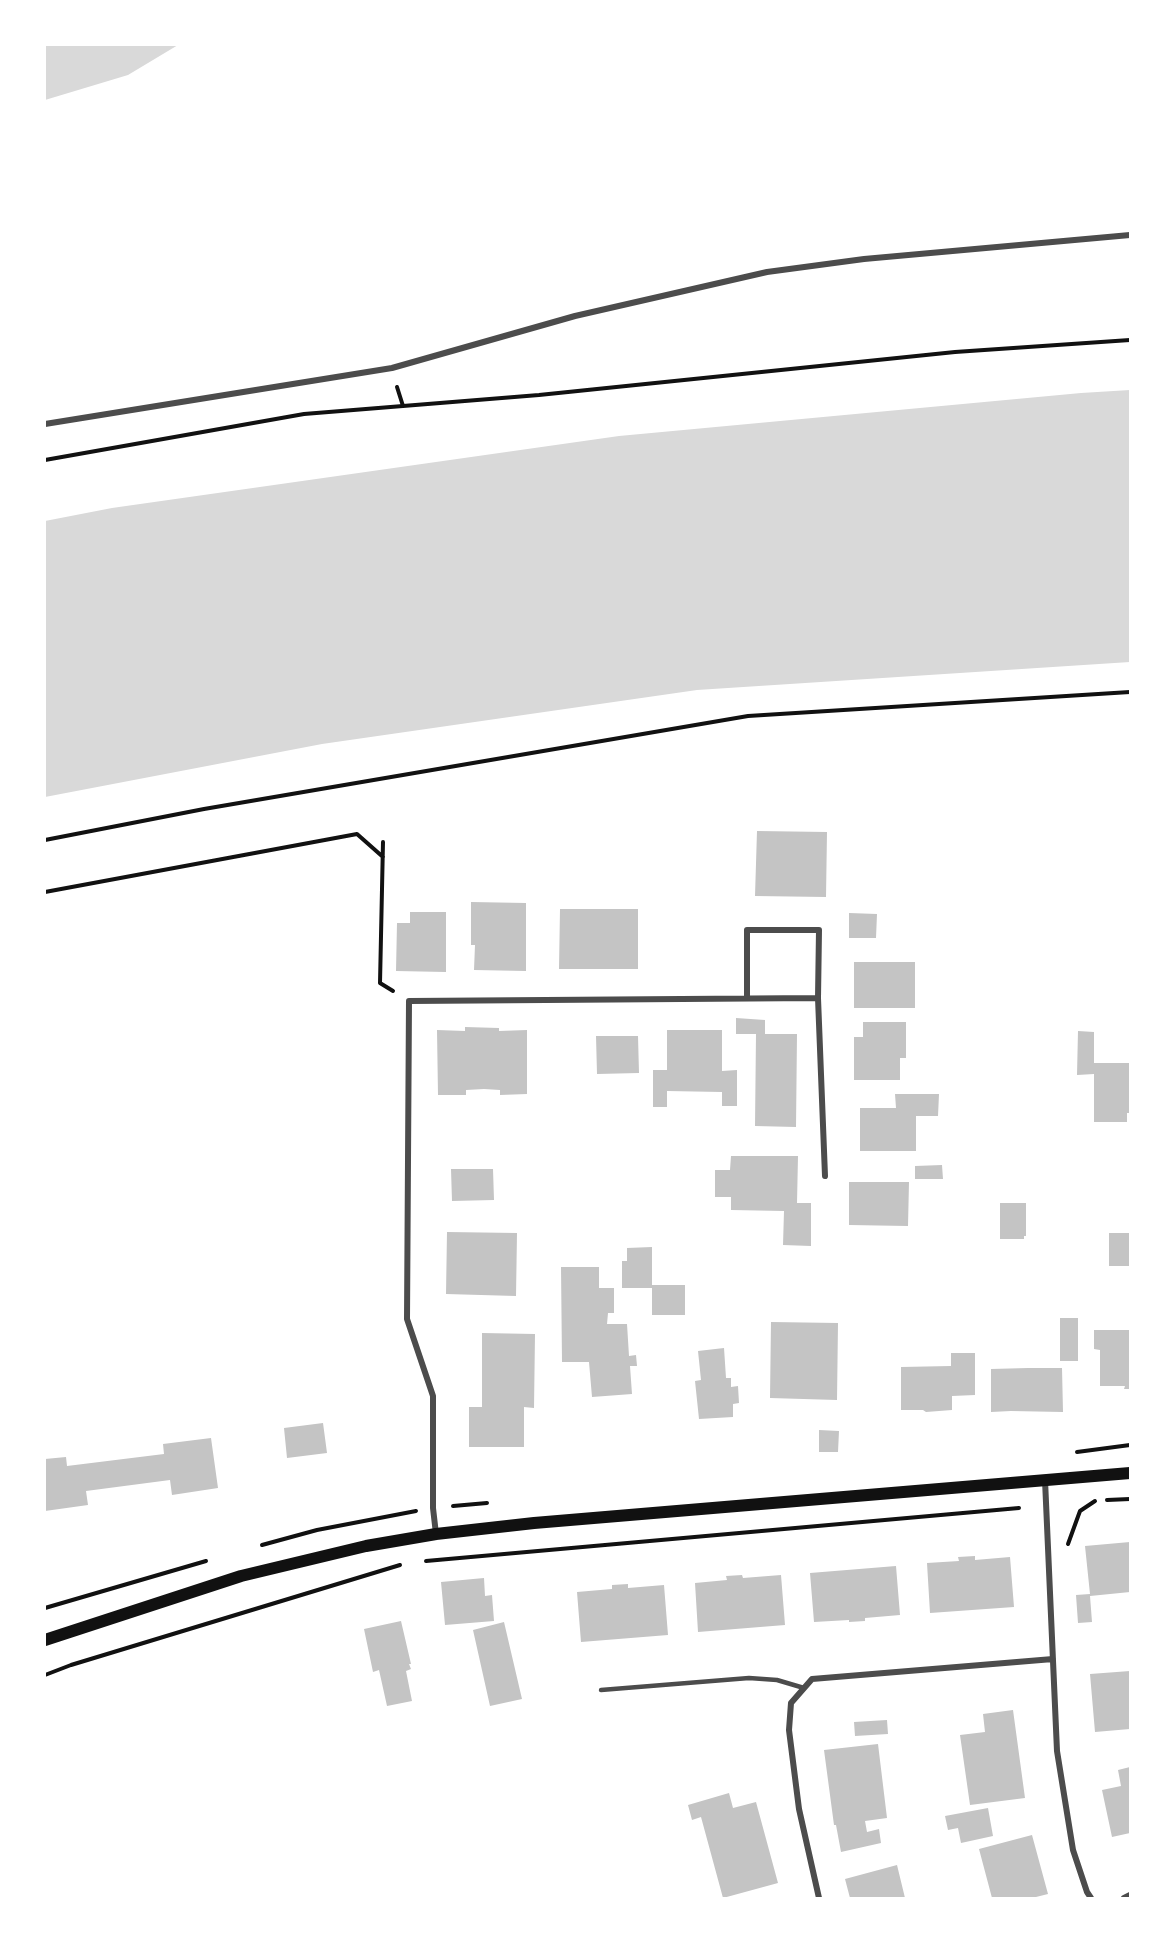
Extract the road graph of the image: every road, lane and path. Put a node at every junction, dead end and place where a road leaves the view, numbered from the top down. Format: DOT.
graph roads {
  1 [pos="1130,235"];
  2 [pos="1130,340"];
  3 [pos="45,424"];
  4 [pos="45,460"];
  5 [pos="1130,692"];
  6 [pos="45,840"];
  7 [pos="383,842"];
  8 [pos="383,857"];
  9 [pos="45,892"];
  10 [pos="747,998"];
  11 [pos="818,998"];
  12 [pos="409,1001"];
  13 [pos="825,1176"];
  14 [pos="1130,1473"];
  15 [pos="1045,1480"];
  16 [pos="1130,1499"];
  17 [pos="1107,1500"];
  18 [pos="1085,1502"];
  19 [pos="1046,1505"];
  20 [pos="436,1534"];
  21 [pos="1066,1551"];
  22 [pos="422,1561"];
  23 [pos="409,1563"];
  24 [pos="45,1640"];
  25 [pos="1053,1659"];
  26 [pos="45,1676"];
  27 [pos="804,1688"];
  28 [pos="601,1690"];
  29 [pos="1130,1895"];
  30 [pos="819,1898"];
  31 [pos="1091,1898"];
  32 [pos="1124,1898"];
  1 -- 3 [label="street"];
  2 -- 4 [label="path"];
  5 -- 6 [label="path"];
  7 -- 8 [label="path"];
  8 -- 9 [label="path"];
  8 -- 12 [label="path"];
  10 -- 11 [label="street"];
  10 -- 11 [label="street"];
  10 -- 12 [label="street"];
  11 -- 13 [label="street"];
  12 -- 20 [label="street"];
  14 -- 15 [label="main road"];
  15 -- 19 [label="street"];
  15 -- 20 [label="main road"];
  16 -- 17 [label="path"];
  18 -- 21 [label="path"];
  19 -- 22 [label="path"];
  19 -- 25 [label="street"];
  20 -- 24 [label="main road"];
  23 -- 26 [label="path"];
  25 -- 27 [label="street"];
  25 -- 31 [label="street"];
  27 -- 28 [label="lane"];
  27 -- 30 [label="street"];
  29 -- 32 [label="street"];
}
